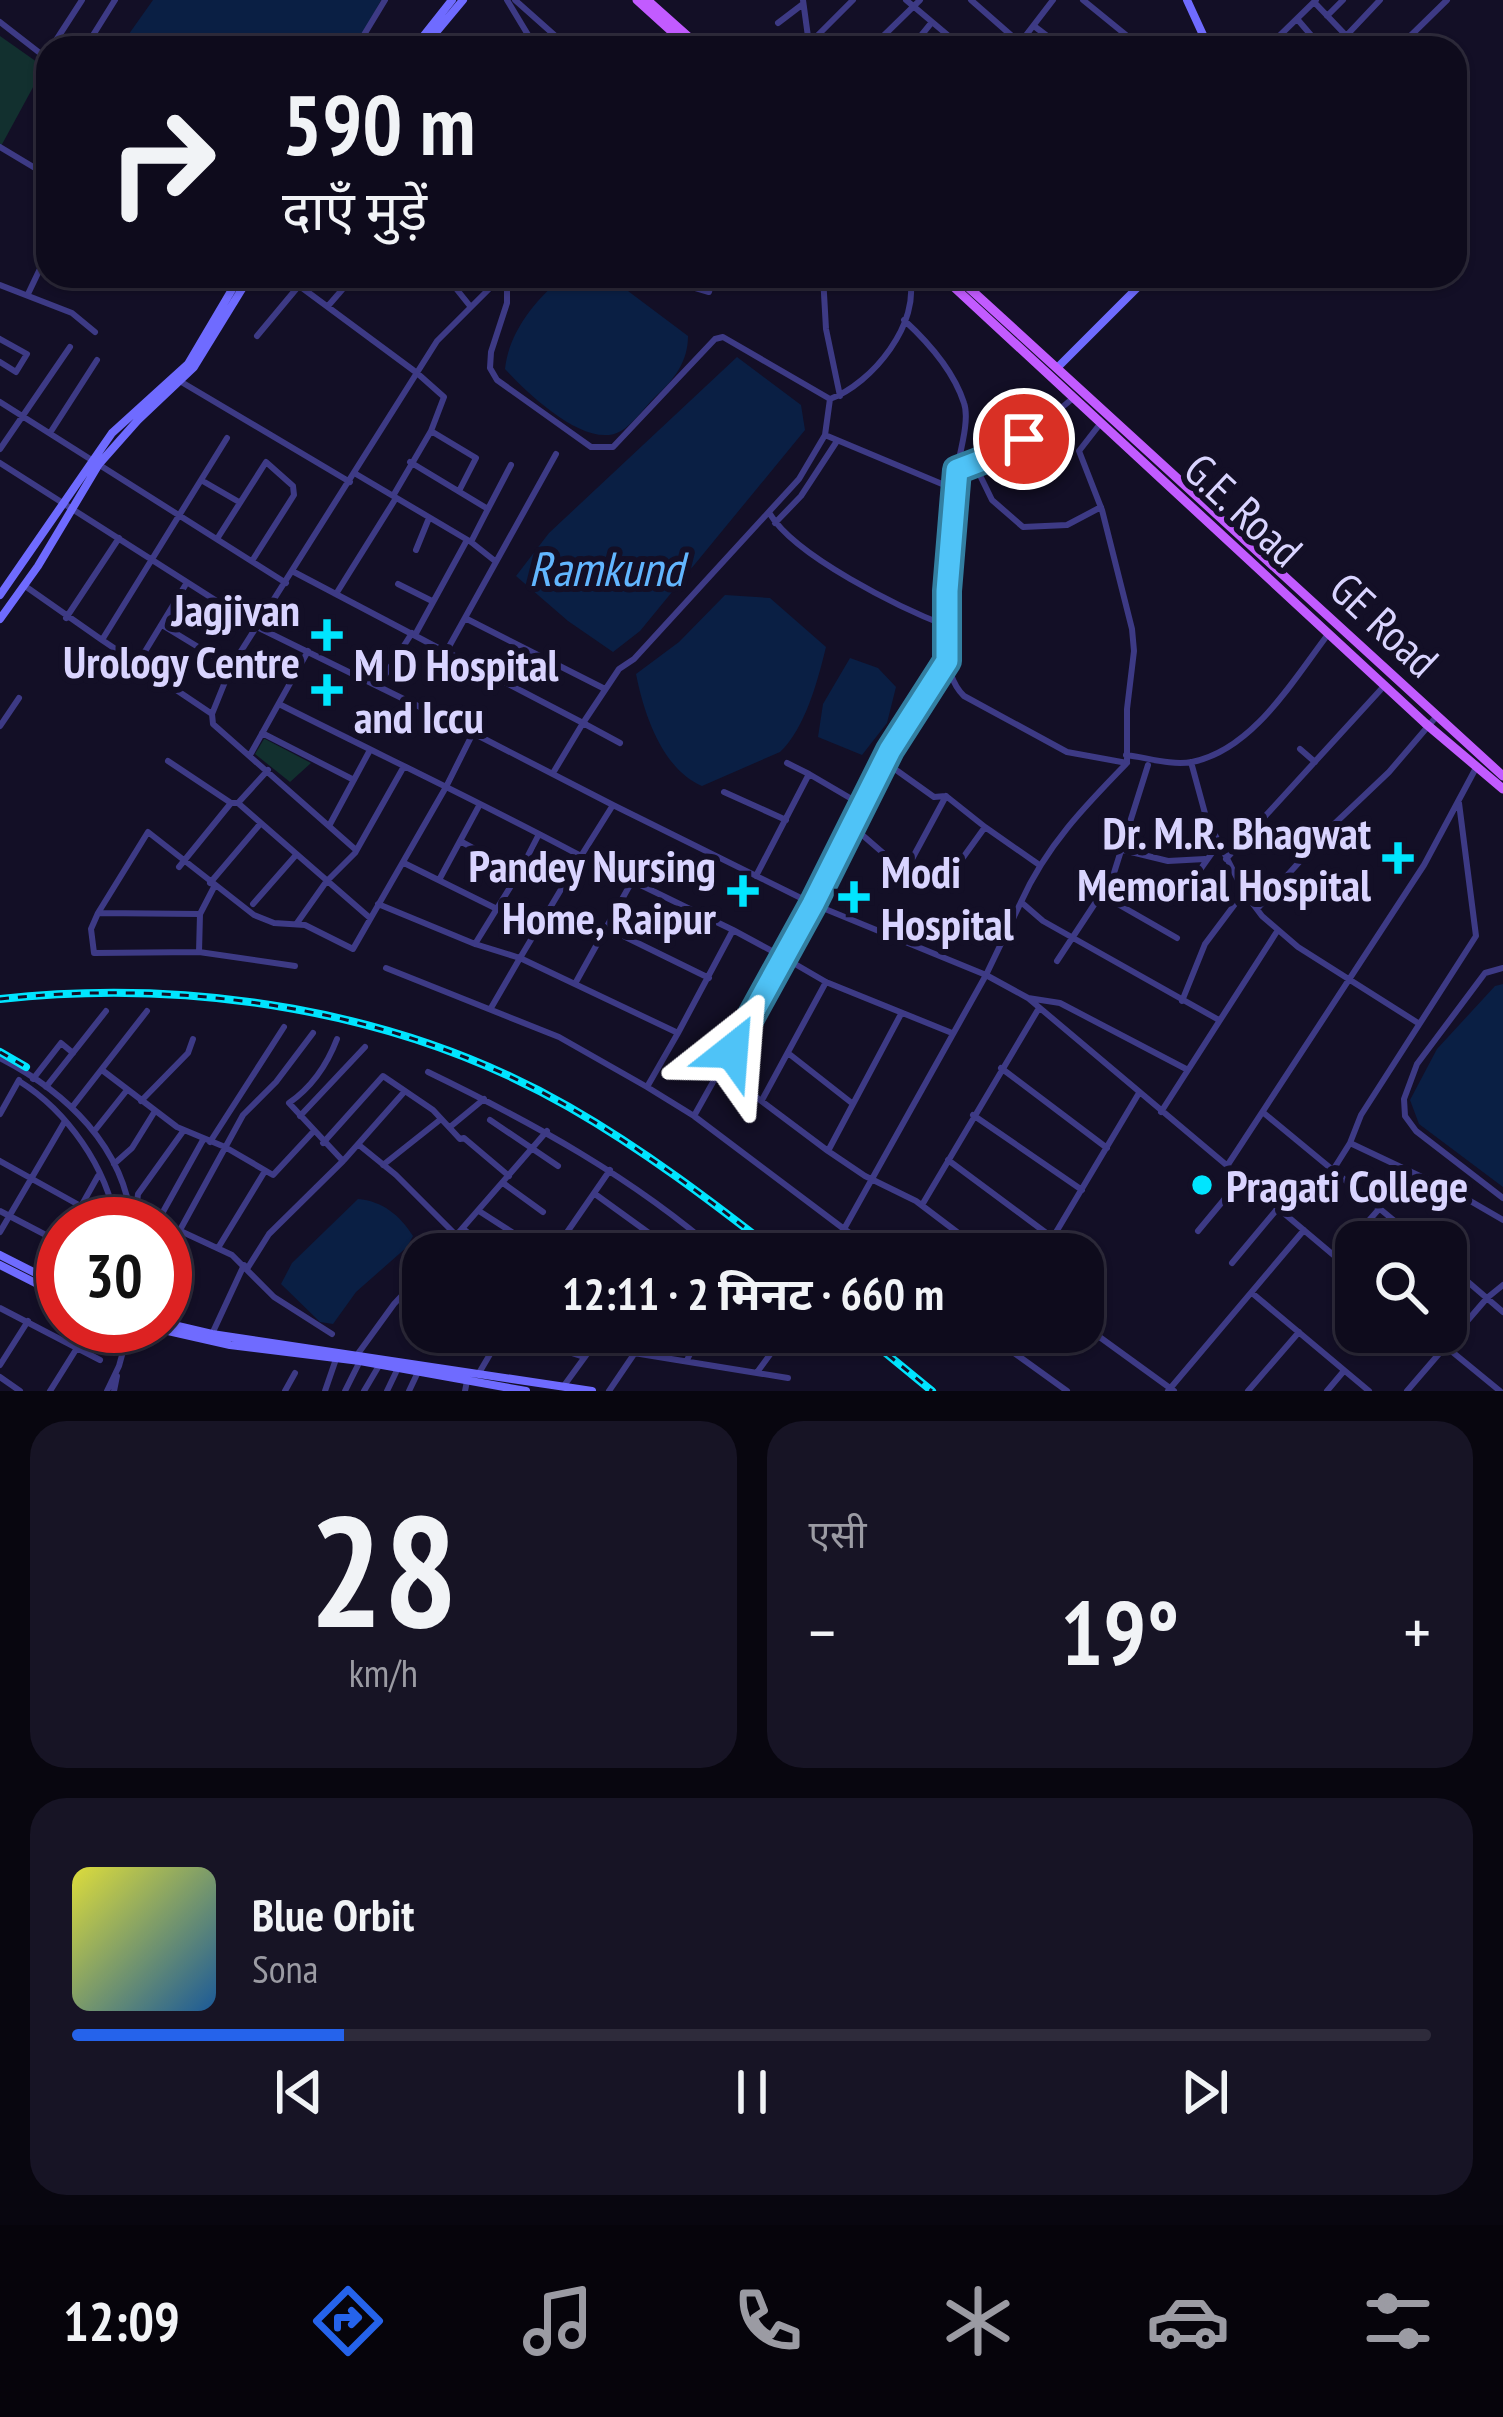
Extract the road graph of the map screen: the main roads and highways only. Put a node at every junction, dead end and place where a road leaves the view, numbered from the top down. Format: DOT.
graph roads {
  1 [pos="637,0"];
  2 [pos="647,0"];
  3 [pos="671,36"];
  4 [pos="688,36"];
  5 [pos="956,288"];
  6 [pos="969,288"];
  7 [pos="1055,370"];
  8 [pos="1432,721"];
  9 [pos="1479,762"];
  10 [pos="1503,776"];
  11 [pos="1503,788"];
  1 -- 3 [label="main road"];
  2 -- 4 [label="main road"];
  5 -- 7 [label="main road, G.E. Road"];
  6 -- 7 [label="main road, GE Road"];
  7 -- 8 [label="main road, GE Road"];
  7 -- 8 [label="main road, G.E. Road"];
  8 -- 9 [label="main road, G.E. Road"];
  9 -- 10 [label="main road"];
  9 -- 11 [label="main road, G.E. Road"];
}
